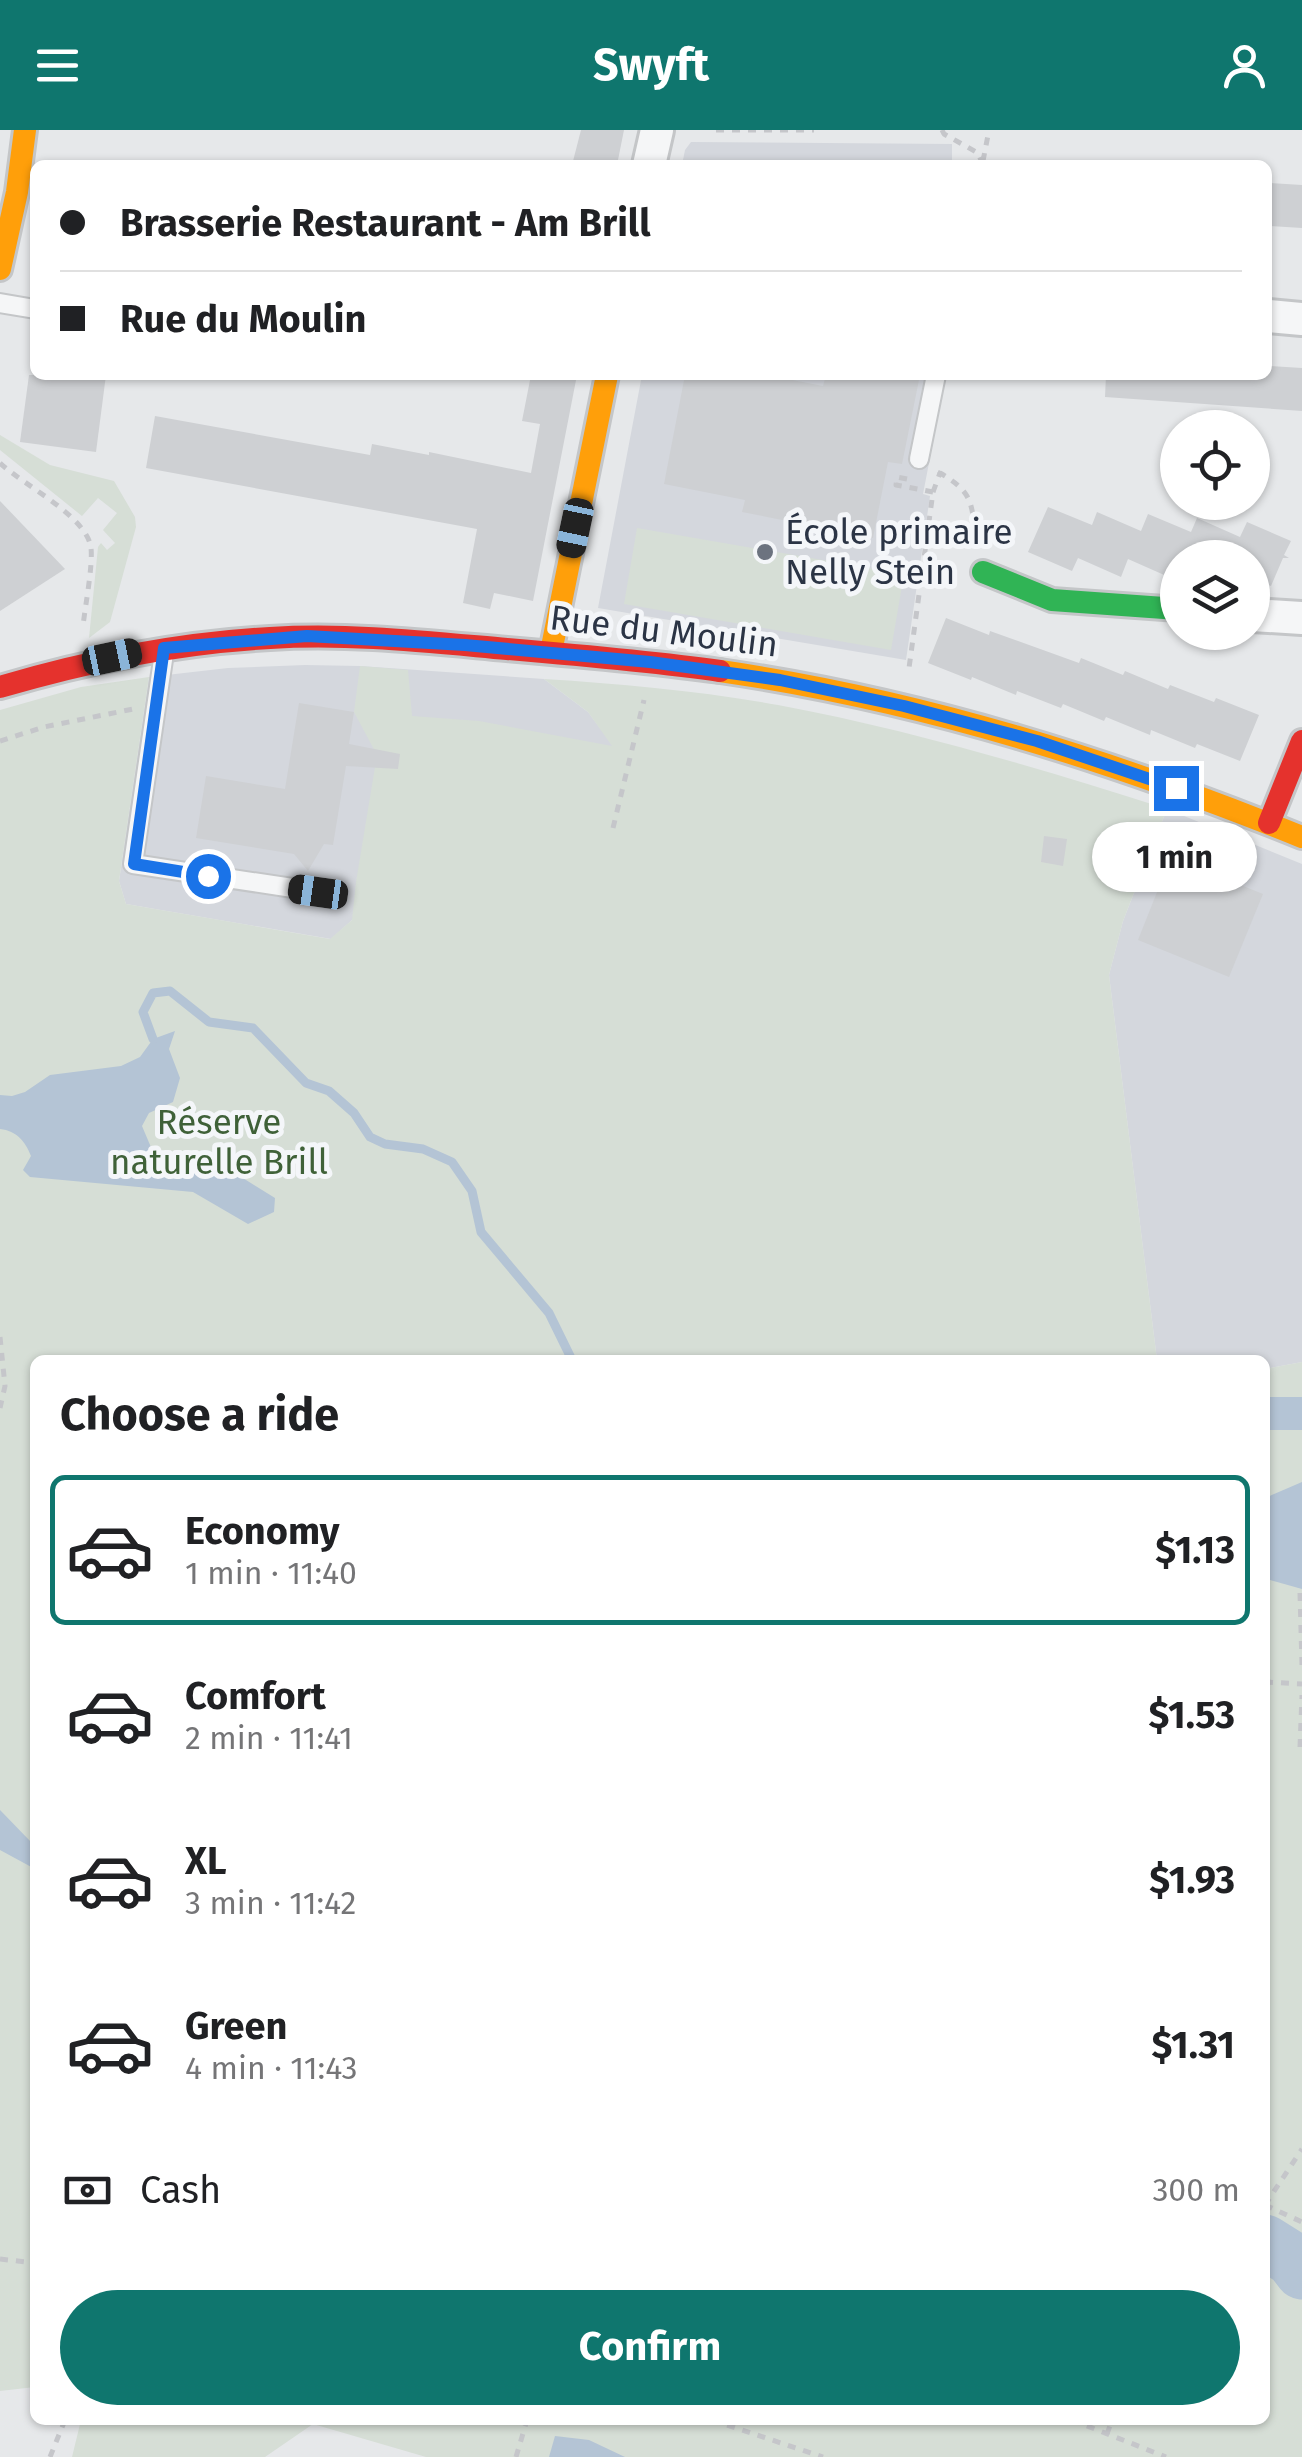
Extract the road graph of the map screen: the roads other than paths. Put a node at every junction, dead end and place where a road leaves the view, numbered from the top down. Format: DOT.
graph roads {
  1 [pos="25,130"];
  2 [pos="656,130"];
  3 [pos="650,160"];
  4 [pos="0,269"];
  5 [pos="0,303"];
  6 [pos="30,308"];
  7 [pos="1272,316"];
  8 [pos="1302,318"];
  9 [pos="606,380"];
  10 [pos="935,380"];
  11 [pos="919,460"];
  12 [pos="983,572"];
  13 [pos="1160,608"];
  14 [pos="1270,615"];
  15 [pos="1302,618"];
  16 [pos="164,648"];
  17 [pos="551,652"];
  18 [pos="0,687"];
  19 [pos="1302,741"];
  20 [pos="1269,824"];
  21 [pos="1302,837"];
  22 [pos="318,892"];
  1 -- 4 [label="main road"];
  2 -- 3 [label="street"];
  5 -- 6 [label="lane"];
  7 -- 8 [label="street"];
  9 -- 17 [label="main road"];
  10 -- 11 [label="lane"];
  12 -- 13 [label="main road"];
  14 -- 15 [label="street"];
  16 -- 17 [label="main road, Rue du Moulin"];
  16 -- 18 [label="main road, Rue du Moulin"];
  16 -- 22 [label="lane"];
  17 -- 20 [label="main road, Rue du Moulin"];
  19 -- 20 [label="main road"];
  20 -- 21 [label="main road, Rue du Moulin"];
}
